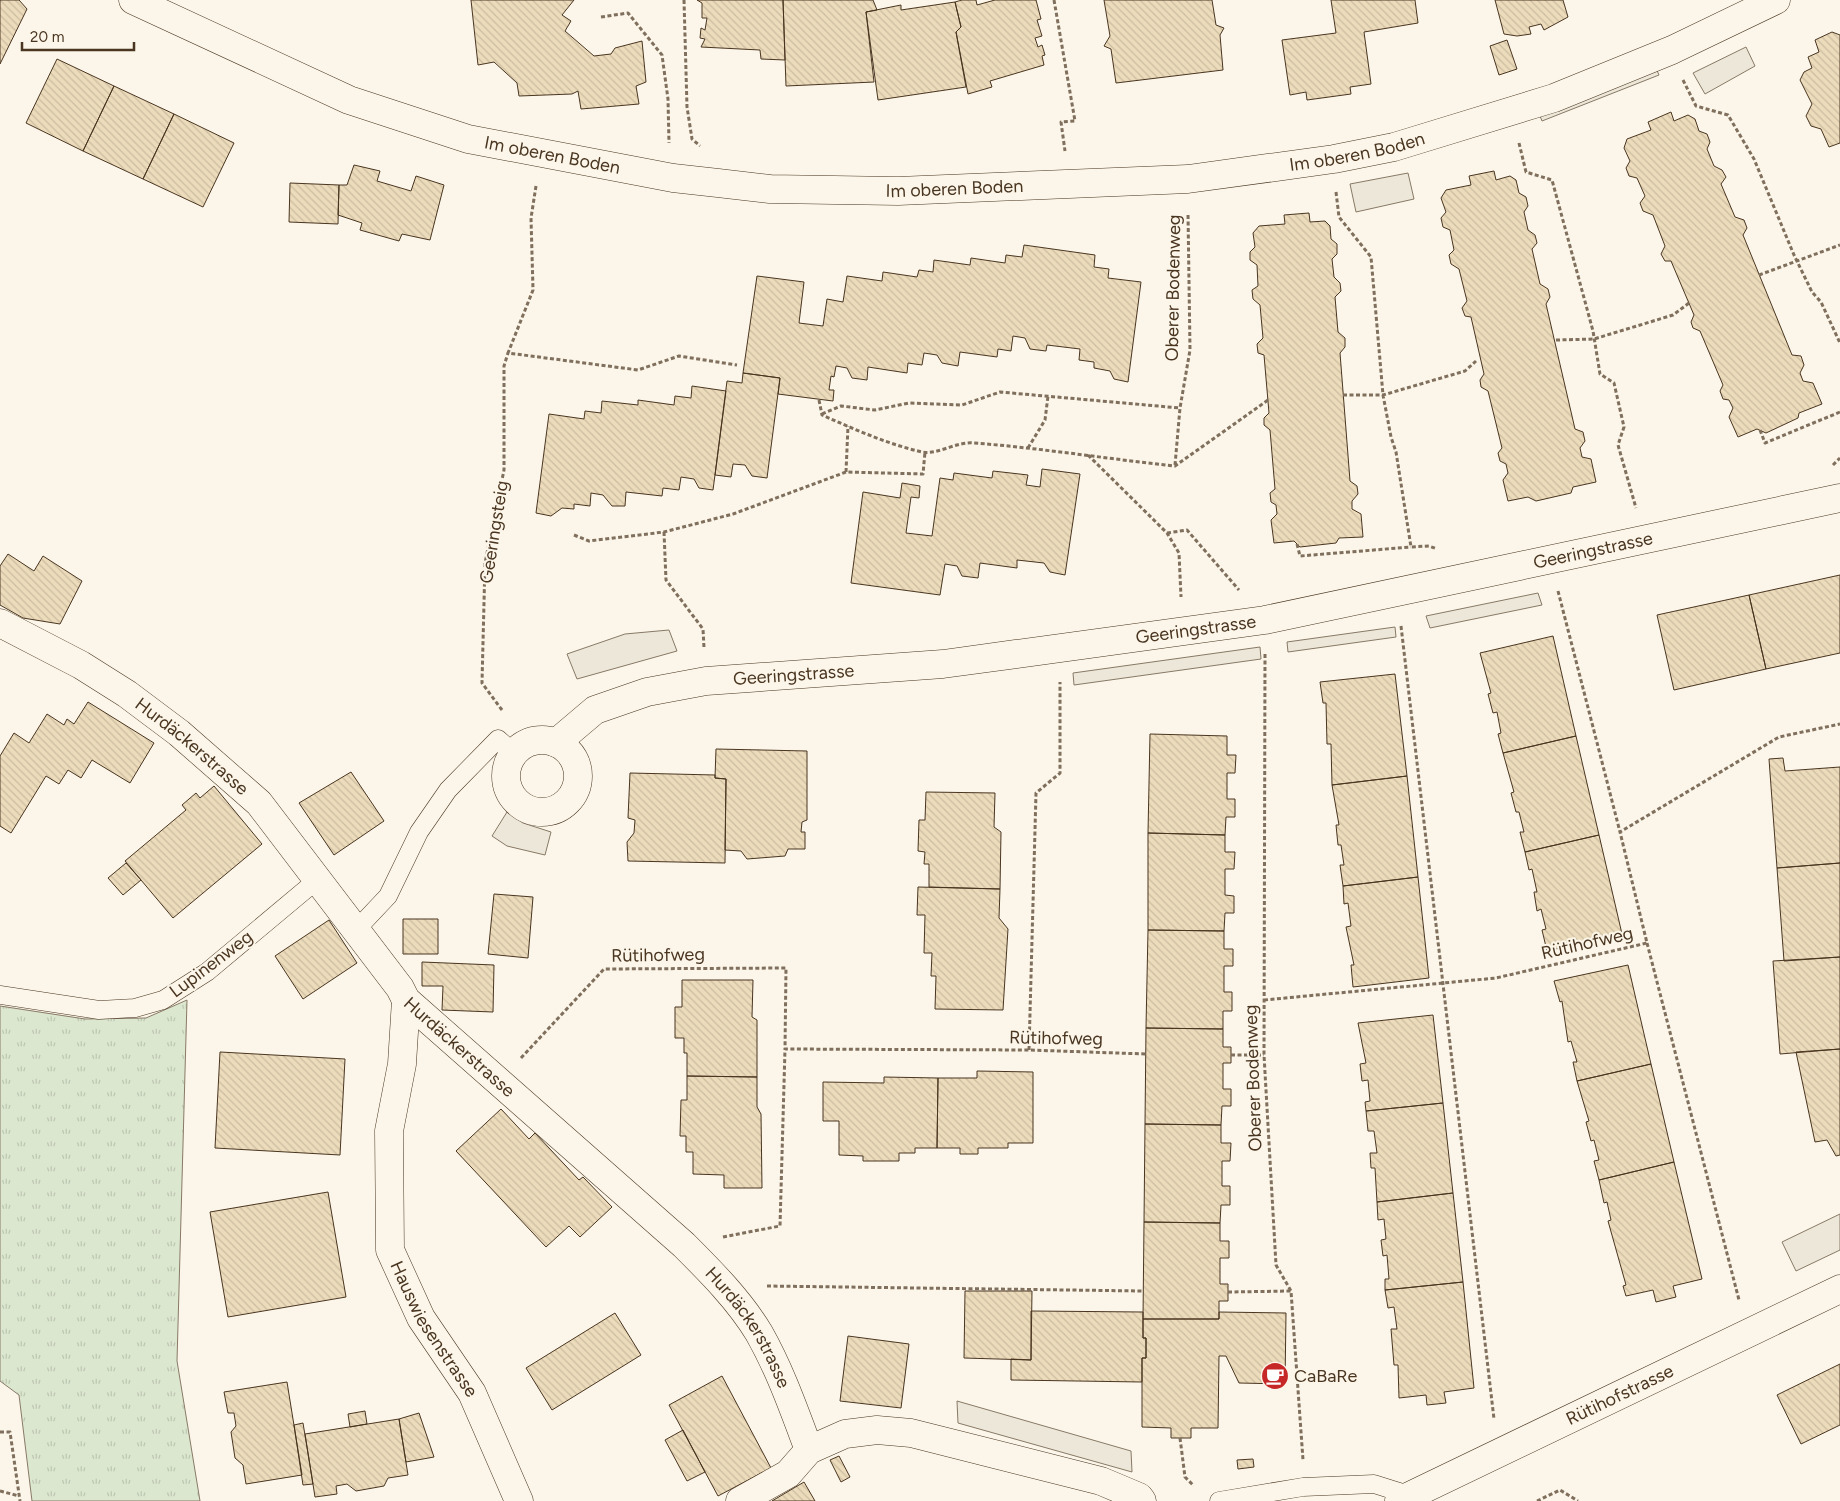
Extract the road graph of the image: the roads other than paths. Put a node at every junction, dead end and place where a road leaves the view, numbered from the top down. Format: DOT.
graph roads {
  1 [pos="133,0"];
  2 [pos="1776,0"];
  3 [pos="1840,498"];
  4 [pos="0,623"];
  5 [pos="556,743"];
  6 [pos="506,746"];
  7 [pos="317,880"];
  8 [pos="355,931"];
  9 [pos="0,995"];
  10 [pos="406,1000"];
  11 [pos="1840,1289"];
  12 [pos="809,1450"];
  13 [pos="1404,1498"];
  14 [pos="519,1501"];
  15 [pos="740,1501"];
  16 [pos="1142,1501"];
  17 [pos="1219,1501"];
  1 -- 2 [label="street, Im oberen Boden"];
  3 -- 5 [label="street, Geeringstrasse"];
  4 -- 7 [label="street, Hurdäckerstrasse"];
  5 -- 6 [label="street"];
  5 -- 6 [label="street"];
  6 -- 8 [label="lane"];
  7 -- 8 [label="street, Hurdäckerstrasse"];
  7 -- 9 [label="lane, Lupinenweg"];
  8 -- 10 [label="street, Hurdäckerstrasse"];
  10 -- 12 [label="street, Hurdäckerstrasse"];
  10 -- 14 [label="street, Hauswiesenstrasse"];
  11 -- 13 [label="street, Rütihofstrasse"];
  12 -- 15 [label="street"];
  12 -- 16 [label="street"];
  13 -- 17 [label="lane"];
}
